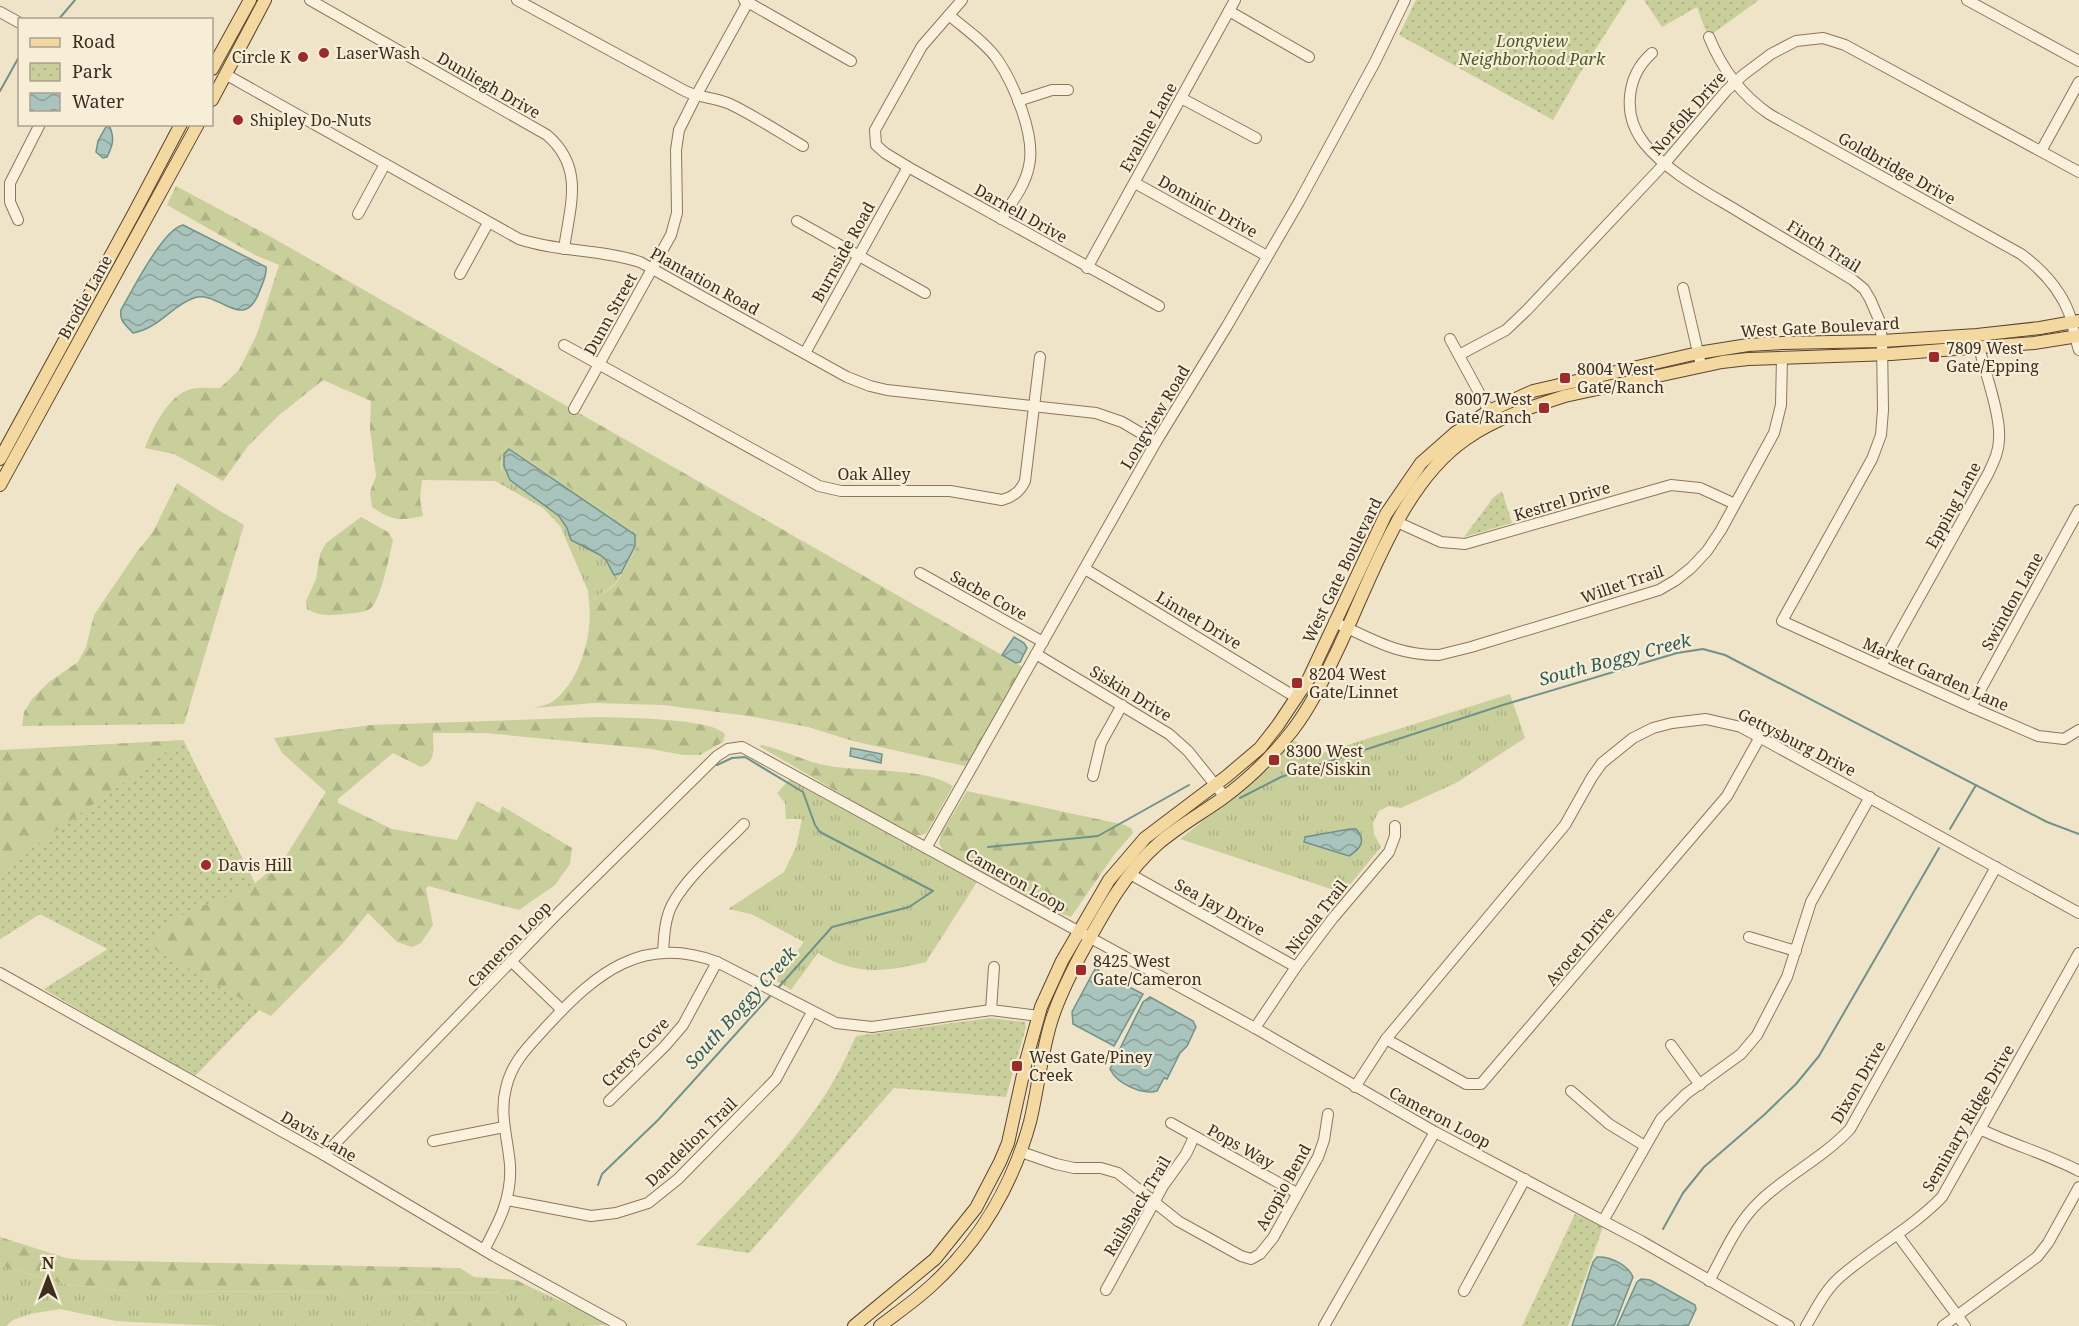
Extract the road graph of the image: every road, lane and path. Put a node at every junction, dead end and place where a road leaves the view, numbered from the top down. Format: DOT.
graph roads {
  1 [pos="250,0"];
  2 [pos="265,0"];
  3 [pos="310,0"];
  4 [pos="518,0"];
  5 [pos="962,0"];
  6 [pos="1235,0"];
  7 [pos="1405,0"];
  8 [pos="1967,0"];
  9 [pos="747,1"];
  10 [pos="1229,11"];
  11 [pos="0,12"];
  12 [pos="949,15"];
  13 [pos="18,22"];
  14 [pos="1709,37"];
  15 [pos="1652,53"];
  16 [pos="1309,57"];
  17 [pos="851,61"];
  18 [pos="2079,61"];
  19 [pos="213,67"];
  20 [pos="225,74"];
  21 [pos="1734,82"];
  22 [pos="2079,82"];
  23 [pos="1068,90"];
  24 [pos="696,96"];
  25 [pos="213,98"];
  26 [pos="1181,98"];
  27 [pos="1018,101"];
  28 [pos="39,126"];
  29 [pos="180,126"];
  30 [pos="195,126"];
  31 [pos="1257,138"];
  32 [pos="803,146"];
  33 [pos="2041,151"];
  34 [pos="1665,163"];
  35 [pos="385,164"];
  36 [pos="908,166"];
  37 [pos="2079,172"];
  38 [pos="1135,183"];
  39 [pos="358,214"];
  40 [pos="1001,219"];
  41 [pos="18,220"];
  42 [pos="797,221"];
  43 [pos="488,223"];
  44 [pos="564,249"];
  45 [pos="858,256"];
  46 [pos="1267,256"];
  47 [pos="1088,268"];
  48 [pos="652,269"];
  49 [pos="460,274"];
  50 [pos="1683,288"];
  51 [pos="925,293"];
  52 [pos="1159,306"];
  53 [pos="2075,322"];
  54 [pos="2077,336"];
  55 [pos="1450,339"];
  56 [pos="1882,341"];
  57 [pos="564,345"];
  58 [pos="1978,347"];
  59 [pos="2079,350"];
  60 [pos="805,353"];
  61 [pos="1698,353"];
  62 [pos="1882,354"];
  63 [pos="1460,355"];
  64 [pos="1040,357"];
  65 [pos="1782,357"];
  66 [pos="599,364"];
  67 [pos="1701,366"];
  68 [pos="1035,406"];
  69 [pos="574,409"];
  70 [pos="1492,416"];
  71 [pos="1156,442"];
  72 [pos="0,459"];
  73 [pos="0,485"];
  74 [pos="1735,504"];
  75 [pos="2079,510"];
  76 [pos="1397,522"];
  77 [pos="1085,569"];
  78 [pos="921,573"];
  79 [pos="1782,621"];
  80 [pos="1334,622"];
  81 [pos="1347,628"];
  82 [pos="1043,642"];
  83 [pos="1036,654"];
  84 [pos="1881,666"];
  85 [pos="1297,698"];
  86 [pos="1122,705"];
  87 [pos="1971,707"];
  88 [pos="2079,730"];
  89 [pos="1760,737"];
  90 [pos="1093,776"];
  91 [pos="1216,785"];
  92 [pos="1225,797"];
  93 [pos="1870,797"];
  94 [pos="744,824"];
  95 [pos="1395,826"];
  96 [pos="926,848"];
  97 [pos="1996,867"];
  98 [pos="1130,874"];
  99 [pos="2079,913"];
  100 [pos="1078,932"];
  101 [pos="1749,937"];
  102 [pos="1090,939"];
  103 [pos="1796,951"];
  104 [pos="663,952"];
  105 [pos="2079,953"];
  106 [pos="512,962"];
  107 [pos="717,962"];
  108 [pos="994,966"];
  109 [pos="1296,966"];
  110 [pos="0,973"];
  111 [pos="562,1010"];
  112 [pos="992,1010"];
  113 [pos="813,1012"];
  114 [pos="1039,1016"];
  115 [pos="1255,1028"];
  116 [pos="1386,1039"];
  117 [pos="1671,1045"];
  118 [pos="1022,1084"];
  119 [pos="1700,1085"];
  120 [pos="1355,1087"];
  121 [pos="1571,1091"];
  122 [pos="609,1101"];
  123 [pos="1328,1114"];
  124 [pos="1171,1123"];
  125 [pos="504,1127"];
  126 [pos="1980,1129"];
  127 [pos="1435,1132"];
  128 [pos="1194,1137"];
  129 [pos="433,1141"];
  130 [pos="1645,1146"];
  131 [pos="1006,1148"];
  132 [pos="1021,1152"];
  133 [pos="324,1155"];
  134 [pos="2079,1171"];
  135 [pos="1525,1179"];
  136 [pos="2079,1187"];
  137 [pos="1297,1193"];
  138 [pos="507,1200"];
  139 [pos="1155,1201"];
  140 [pos="995,1208"];
  141 [pos="1603,1221"];
  142 [pos="1897,1234"];
  143 [pos="484,1250"];
  144 [pos="1709,1281"];
  145 [pos="1106,1290"];
  146 [pos="1464,1291"];
  147 [pos="1957,1316"];
  148 [pos="621,1326"];
  149 [pos="854,1326"];
  150 [pos="880,1326"];
  151 [pos="1324,1326"];
  152 [pos="1789,1326"];
  153 [pos="1806,1326"];
  154 [pos="1943,1326"];
  155 [pos="1965,1326"];
  1 -- 19 [label="main road"];
  2 -- 20 [label="main road"];
  3 -- 44 [label="street, Dunliegh Drive"];
  4 -- 24 [label="street"];
  5 -- 12 [label="street"];
  6 -- 10 [label="street, Evaline Lane"];
  7 -- 46 [label="street, Longview Road"];
  8 -- 18 [label="street"];
  9 -- 17 [label="street"];
  9 -- 24 [label="street, Dunn Street"];
  10 -- 16 [label="street"];
  10 -- 26 [label="street, Evaline Lane"];
  11 -- 13 [label="street"];
  12 -- 27 [label="street"];
  12 -- 36 [label="street, Darnell Drive"];
  14 -- 21 [label="street, Goldbridge Drive"];
  15 -- 34 [label="street, Finch Trail"];
  20 -- 25 [label="main road"];
  20 -- 35 [label="street, Plantation Road"];
  21 -- 33 [label="street, Norfolk Drive"];
  21 -- 34 [label="street, Norfolk Drive"];
  21 -- 53 [label="street, Goldbridge Drive"];
  22 -- 33 [label="street"];
  23 -- 27 [label="street"];
  24 -- 32 [label="street"];
  24 -- 48 [label="street, Dunn Street"];
  26 -- 31 [label="street"];
  26 -- 38 [label="street, Evaline Lane"];
  27 -- 40 [label="street"];
  28 -- 41 [label="street"];
  29 -- 72 [label="main road, Brodie Lane"];
  30 -- 73 [label="main road, Brodie Lane"];
  33 -- 37 [label="street, Norfolk Drive"];
  34 -- 56 [label="street, Finch Trail"];
  34 -- 63 [label="street, Norfolk Drive"];
  35 -- 39 [label="street"];
  35 -- 43 [label="street, Plantation Road"];
  36 -- 40 [label="street, Darnell Drive"];
  36 -- 45 [label="street, Burnside Road"];
  38 -- 46 [label="street, Dominic Drive"];
  38 -- 47 [label="street, Evaline Lane"];
  40 -- 47 [label="street, Darnell Drive"];
  42 -- 45 [label="street"];
  43 -- 44 [label="street, Plantation Road"];
  43 -- 49 [label="street"];
  44 -- 48 [label="street, Plantation Road"];
  45 -- 51 [label="street"];
  45 -- 60 [label="street, Burnside Road"];
  46 -- 71 [label="street, Longview Road"];
  47 -- 52 [label="street, Darnell Drive"];
  48 -- 60 [label="street, Plantation Road"];
  48 -- 66 [label="street, Dunn Street"];
  50 -- 61 [label="street"];
  53 -- 54 [label="street, Goldbridge Drive"];
  53 -- 56 [label="main road, West Gate Boulevard"];
  54 -- 58 [label="main road, West Gate Boulevard"];
  54 -- 59 [label="street, Goldbridge Drive"];
  55 -- 63 [label="street"];
  56 -- 61 [label="main road, West Gate Boulevard"];
  56 -- 62 [label="street, Finch Trail"];
  57 -- 66 [label="street"];
  58 -- 62 [label="main road, West Gate Boulevard"];
  58 -- 84 [label="street, Epping Lane"];
  60 -- 68 [label="street, Plantation Road"];
  61 -- 67 [label="street"];
  61 -- 70 [label="main road, West Gate Boulevard"];
  62 -- 65 [label="main road, West Gate Boulevard"];
  62 -- 79 [label="street, Finch Trail"];
  63 -- 70 [label="street"];
  64 -- 68 [label="street"];
  65 -- 67 [label="main road, West Gate Boulevard"];
  65 -- 74 [label="street, Willet Trail"];
  66 -- 68 [label="street, Oak Alley"];
  66 -- 69 [label="street, Dunn Street"];
  67 -- 70 [label="main road, West Gate Boulevard"];
  68 -- 71 [label="street, Plantation Road"];
  70 -- 76 [label="main road, West Gate Boulevard"];
  70 -- 80 [label="main road, West Gate Boulevard"];
  71 -- 77 [label="street, Longview Road"];
  74 -- 76 [label="street, Kestrel Drive"];
  74 -- 81 [label="street, Willet Trail"];
  75 -- 87 [label="street, Swindon Lane"];
  76 -- 81 [label="main road, West Gate Boulevard"];
  77 -- 82 [label="street, Longview Road"];
  77 -- 85 [label="street, Linnet Drive"];
  78 -- 82 [label="street, Sacbe Cove"];
  79 -- 84 [label="street, Market Garden Lane"];
  80 -- 81 [label="street, Willet Trail"];
  80 -- 85 [label="main road, West Gate Boulevard"];
  81 -- 92 [label="main road, West Gate Boulevard"];
  82 -- 83 [label="street, Longview Road"];
  83 -- 86 [label="street, Siskin Drive"];
  83 -- 96 [label="street, Longview Road"];
  84 -- 87 [label="street, Market Garden Lane"];
  85 -- 91 [label="main road, West Gate Boulevard"];
  86 -- 90 [label="street"];
  86 -- 91 [label="street, Siskin Drive"];
  87 -- 88 [label="street, Market Garden Lane"];
  89 -- 93 [label="street, Gettysburg Drive"];
  89 -- 116 [label="street, Gettysburg Drive"];
  89 -- 116 [label="street, Avocet Drive"];
  91 -- 92 [label="street, Siskin Drive"];
  91 -- 100 [label="main road, West Gate Boulevard"];
  92 -- 98 [label="main road, West Gate Boulevard"];
  93 -- 97 [label="street, Gettysburg Drive"];
  93 -- 103 [label="street"];
  94 -- 104 [label="street"];
  95 -- 109 [label="street, Nicola Trail"];
  96 -- 100 [label="street, Cameron Loop"];
  96 -- 106 [label="street, Cameron Loop"];
  97 -- 99 [label="street, Gettysburg Drive"];
  97 -- 144 [label="street, Dixon Drive"];
  98 -- 102 [label="main road, West Gate Boulevard"];
  98 -- 109 [label="street, Sea Jay Drive"];
  100 -- 102 [label="street, Cameron Loop"];
  100 -- 114 [label="main road, West Gate Boulevard"];
  101 -- 103 [label="street"];
  102 -- 115 [label="street, Cameron Loop"];
  102 -- 132 [label="main road, West Gate Boulevard"];
  103 -- 119 [label="street"];
  104 -- 107 [label="street"];
  104 -- 111 [label="street"];
  105 -- 126 [label="street, Seminary Ridge Drive"];
  106 -- 111 [label="street"];
  106 -- 133 [label="street, Cameron Loop"];
  107 -- 113 [label="street"];
  107 -- 122 [label="street, Cretys Cove"];
  108 -- 112 [label="street"];
  109 -- 115 [label="street, Nicola Trail"];
  110 -- 133 [label="street, Davis Lane"];
  111 -- 125 [label="street"];
  112 -- 113 [label="street"];
  112 -- 114 [label="street"];
  113 -- 138 [label="street, Dandelion Trail"];
  114 -- 118 [label="main road, West Gate Boulevard"];
  115 -- 120 [label="street, Cameron Loop"];
  116 -- 120 [label="street, Gettysburg Drive"];
  117 -- 119 [label="street"];
  118 -- 131 [label="main road, West Gate Boulevard"];
  118 -- 132 [label="main road"];
  119 -- 130 [label="street"];
  120 -- 127 [label="street, Cameron Loop"];
  121 -- 130 [label="street"];
  123 -- 137 [label="street, Acopio Bend"];
  124 -- 128 [label="street, Pops Way"];
  125 -- 129 [label="street"];
  125 -- 138 [label="street"];
  126 -- 134 [label="street"];
  126 -- 142 [label="street, Seminary Ridge Drive"];
  127 -- 135 [label="street, Cameron Loop"];
  127 -- 151 [label="street"];
  128 -- 137 [label="street, Pops Way"];
  128 -- 139 [label="street, Railsback Trail"];
  130 -- 141 [label="street"];
  131 -- 140 [label="main road"];
  131 -- 149 [label="main road, West Gate Boulevard"];
  132 -- 139 [label="street, Acopio Bend"];
  132 -- 140 [label="main road, West Gate Boulevard"];
  133 -- 143 [label="street, Davis Lane"];
  135 -- 141 [label="street, Cameron Loop"];
  135 -- 146 [label="street"];
  136 -- 147 [label="street"];
  137 -- 139 [label="street, Acopio Bend"];
  138 -- 143 [label="street"];
  139 -- 145 [label="street, Railsback Trail"];
  140 -- 150 [label="main road, West Gate Boulevard"];
  141 -- 144 [label="street, Cameron Loop"];
  142 -- 147 [label="street"];
  142 -- 153 [label="street, Seminary Ridge Drive"];
  143 -- 148 [label="street, Davis Lane"];
  144 -- 152 [label="street, Cameron Loop"];
  147 -- 154 [label="street"];
  147 -- 155 [label="street"];
}
